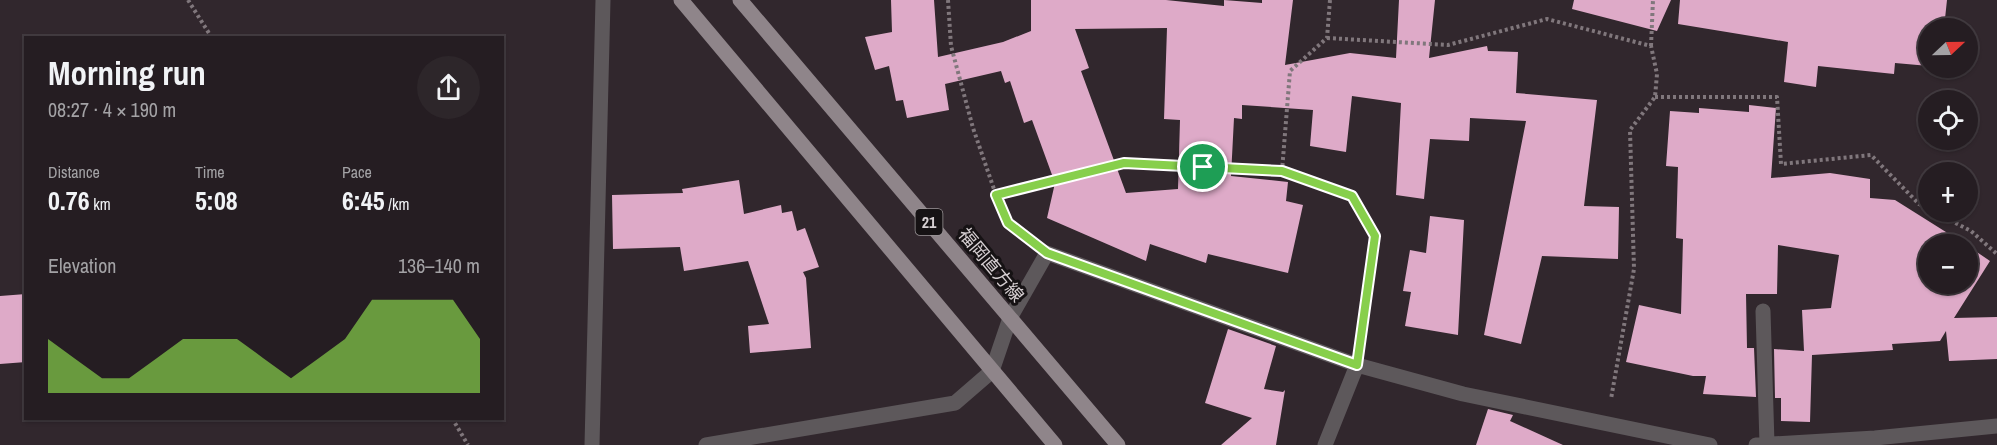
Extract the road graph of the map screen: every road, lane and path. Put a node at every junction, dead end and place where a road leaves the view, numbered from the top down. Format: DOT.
graph roads {
  1 [pos="188,0"];
  2 [pos="603,0"];
  3 [pos="681,0"];
  4 [pos="740,0"];
  5 [pos="948,0"];
  6 [pos="1330,0"];
  7 [pos="1653,0"];
  8 [pos="211,36"];
  9 [pos="1327,38"];
  10 [pos="1652,46"];
  11 [pos="1655,97"];
  12 [pos="1282,171"];
  13 [pos="996,195"];
  14 [pos="1918,203"];
  15 [pos="1953,222"];
  16 [pos="1047,253"];
  17 [pos="1997,254"];
  18 [pos="1763,311"];
  19 [pos="1010,318"];
  20 [pos="1357,365"];
  21 [pos="992,371"];
  22 [pos="453,420"];
  23 [pos="1606,423"];
  24 [pos="1997,426"];
  25 [pos="1670,441"];
  26 [pos="1767,444"];
  27 [pos="468,445"];
  28 [pos="592,445"];
  29 [pos="706,445"];
  30 [pos="1055,445"];
  31 [pos="1118,445"];
  32 [pos="1324,445"];
  33 [pos="1710,445"];
  34 [pos="1756,445"];
  1 -- 8 [label="path"];
  2 -- 28 [label="street"];
  3 -- 21 [label="main road"];
  4 -- 19 [label="main road, 福岡直方線 / 21"];
  5 -- 13 [label="path"];
  6 -- 9 [label="path"];
  7 -- 10 [label="path"];
  9 -- 10 [label="path"];
  9 -- 12 [label="path"];
  10 -- 11 [label="path"];
  11 -- 14 [label="path"];
  11 -- 23 [label="path"];
  12 -- 13 [label="path"];
  12 -- 20 [label="path"];
  13 -- 16 [label="path"];
  15 -- 17 [label="path"];
  16 -- 19 [label="street"];
  16 -- 20 [label="street"];
  18 -- 26 [label="street"];
  19 -- 21 [label="street"];
  19 -- 31 [label="main road, 福岡直方線 / 21"];
  20 -- 23 [label="street"];
  20 -- 32 [label="street"];
  21 -- 29 [label="street"];
  21 -- 30 [label="main road"];
  22 -- 27 [label="path"];
  23 -- 25 [label="street"];
  24 -- 26 [label="street"];
  25 -- 33 [label="street"];
  26 -- 34 [label="street"];
}
